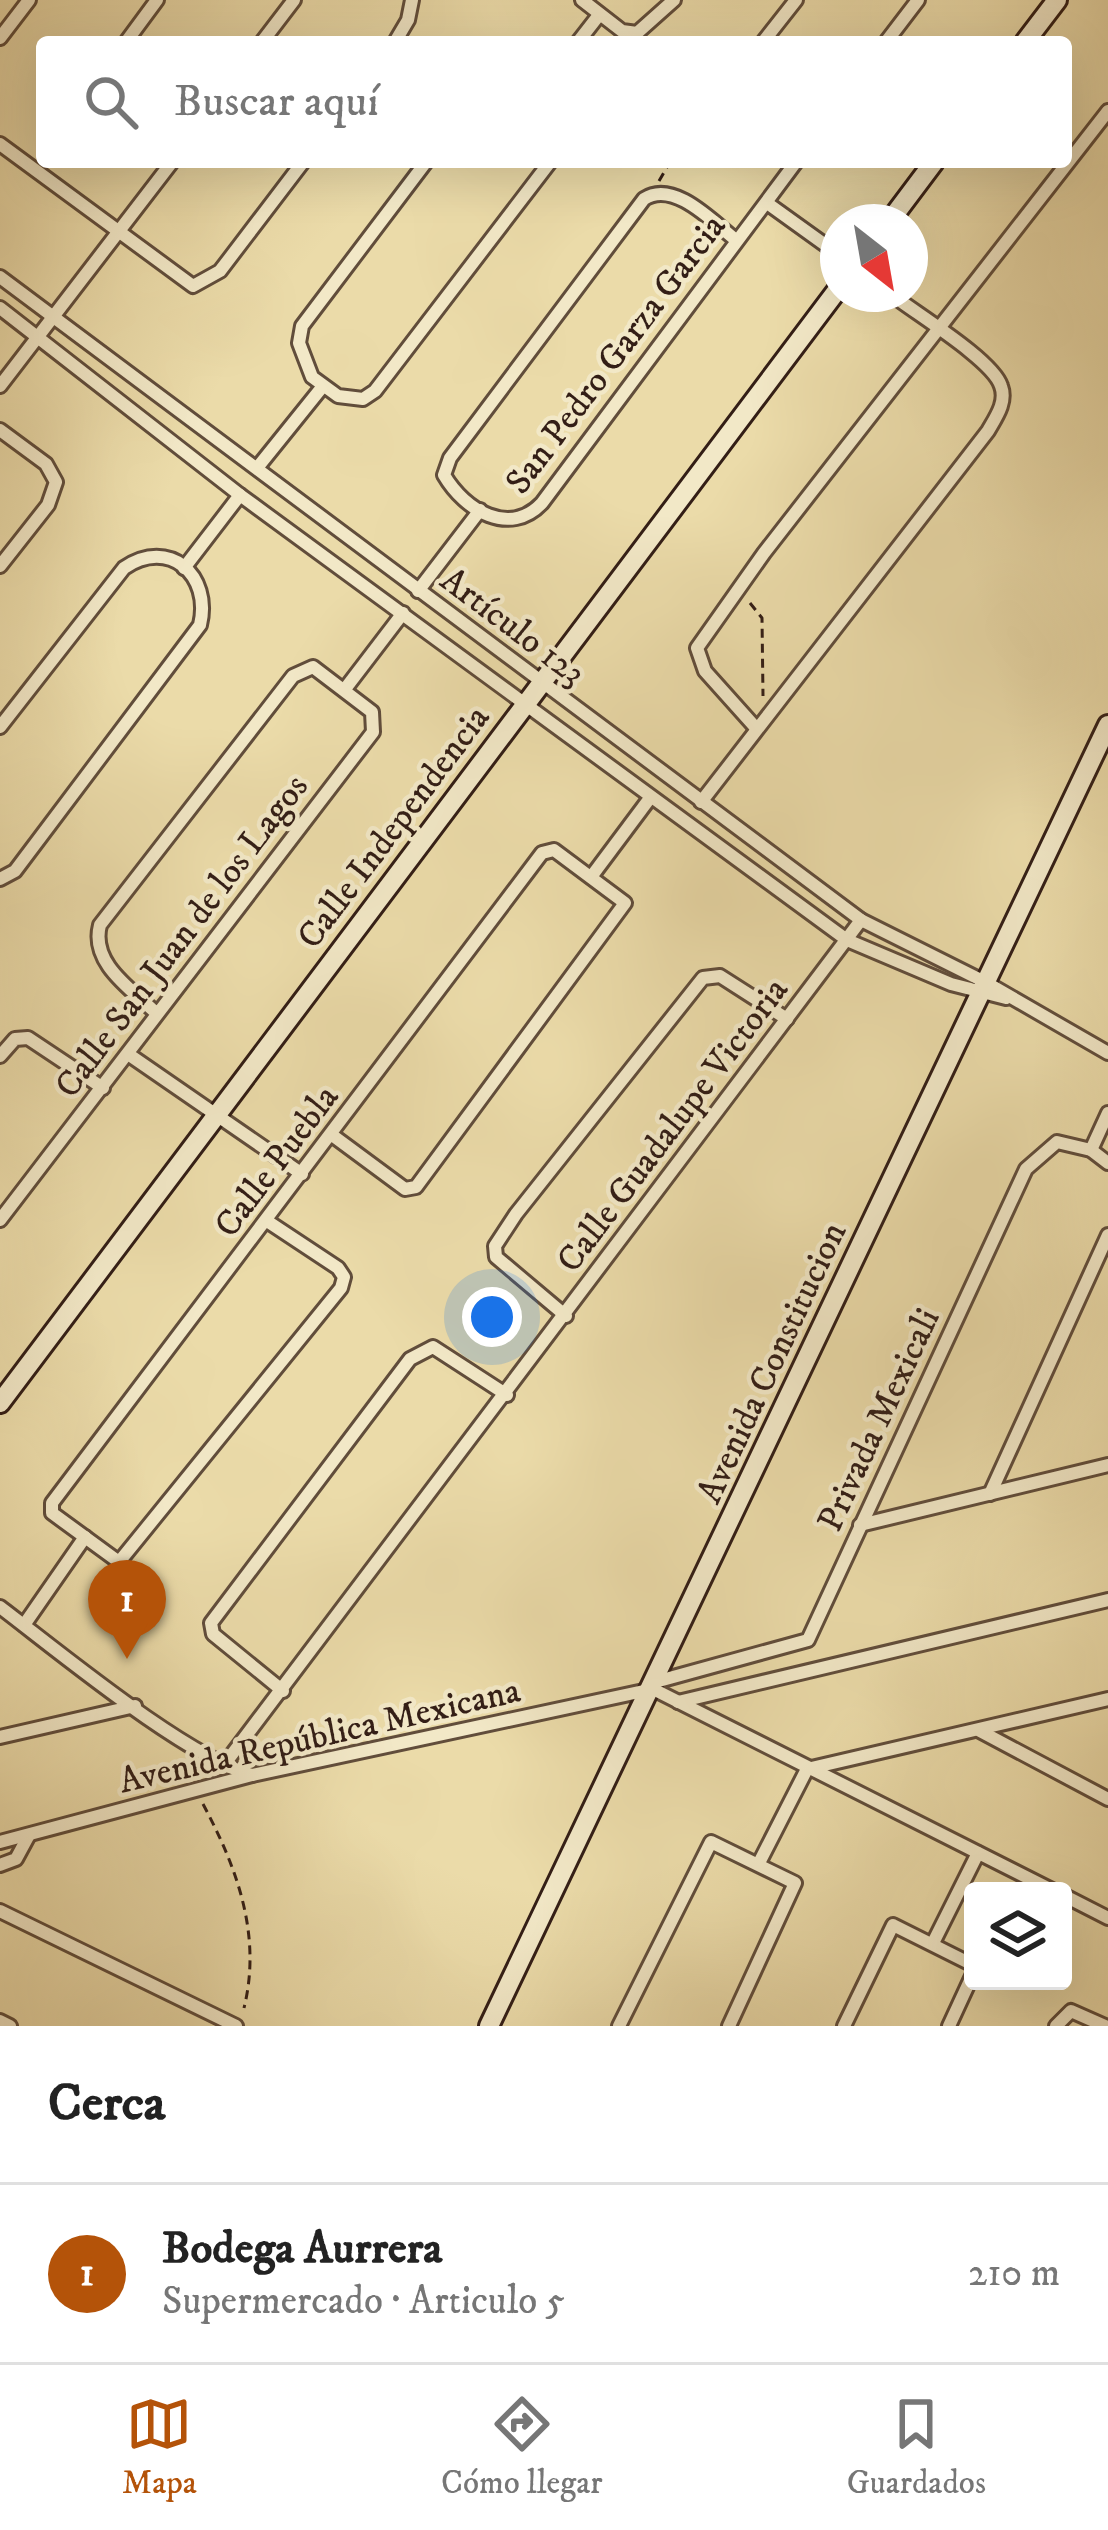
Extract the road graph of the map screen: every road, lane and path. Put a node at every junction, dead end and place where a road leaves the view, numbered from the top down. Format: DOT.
graph roads {
  1 [pos="29,0"];
  2 [pos="157,0"];
  3 [pos="293,0"];
  4 [pos="412,0"];
  5 [pos="582,0"];
  6 [pos="674,0"];
  7 [pos="796,0"];
  8 [pos="918,0"];
  9 [pos="1057,0"];
  10 [pos="599,15"];
  11 [pos="130,36"];
  12 [pos="266,36"];
  13 [pos="398,36"];
  14 [pos="583,36"];
  15 [pos="769,36"];
  16 [pos="891,36"];
  17 [pos="1030,36"];
  18 [pos="0,38"];
  19 [pos="1108,111"];
  20 [pos="0,144"];
  21 [pos="1072,158"];
  22 [pos="36,163"];
  23 [pos="33,167"];
  24 [pos="167,168"];
  25 [pos="298,168"];
  26 [pos="421,168"];
  27 [pos="545,168"];
  28 [pos="667,168"];
  29 [pos="792,168"];
  30 [pos="930,168"];
  31 [pos="1064,168"];
  32 [pos="652,193"];
  33 [pos="767,202"];
  34 [pos="902,204"];
  35 [pos="118,232"];
  36 [pos="737,241"];
  37 [pos="820,241"];
  38 [pos="0,277"];
  39 [pos="0,308"];
  40 [pos="821,312"];
  41 [pos="914,312"];
  42 [pos="51,317"];
  43 [pos="938,331"];
  44 [pos="37,337"];
  45 [pos="0,386"];
  46 [pos="323,386"];
  47 [pos="0,430"];
  48 [pos="257,468"];
  49 [pos="240,495"];
  50 [pos="480,511"];
  51 [pos="0,566"];
  52 [pos="184,568"];
  53 [pos="741,585"];
  54 [pos="418,591"];
  55 [pos="403,613"];
  56 [pos="542,684"];
  57 [pos="345,689"];
  58 [pos="525,705"];
  59 [pos="759,724"];
  60 [pos="1108,725"];
  61 [pos="0,727"];
  62 [pos="650,798"];
  63 [pos="701,802"];
  64 [pos="590,877"];
  65 [pos="0,879"];
  66 [pos="861,920"];
  67 [pos="847,940"];
  68 [pos="982,988"];
  69 [pos="155,1012"];
  70 [pos="787,1019"];
  71 [pos="1108,1053"];
  72 [pos="128,1054"];
  73 [pos="0,1056"];
  74 [pos="103,1088"];
  75 [pos="1108,1113"];
  76 [pos="216,1114"];
  77 [pos="332,1135"];
  78 [pos="1091,1150"];
  79 [pos="1108,1162"];
  80 [pos="302,1174"];
  81 [pos="0,1220"];
  82 [pos="267,1221"];
  83 [pos="1108,1234"];
  84 [pos="566,1316"];
  85 [pos="507,1395"];
  86 [pos="0,1403"];
  87 [pos="1108,1466"];
  88 [pos="990,1493"];
  89 [pos="860,1526"];
  90 [pos="85,1537"];
  91 [pos="1108,1600"];
  92 [pos="0,1607"];
  93 [pos="24,1625"];
  94 [pos="654,1686"];
  95 [pos="284,1691"];
  96 [pos="1108,1700"];
  97 [pos="678,1702"];
  98 [pos="135,1706"];
  99 [pos="979,1730"];
  100 [pos="0,1737"];
  101 [pos="224,1765"];
  102 [pos="807,1769"];
  103 [pos="252,1774"];
  104 [pos="196,1792"];
  105 [pos="1108,1799"];
  106 [pos="29,1834"];
  107 [pos="0,1842"];
  108 [pos="978,1853"];
  109 [pos="760,1861"];
  110 [pos="0,1865"];
  111 [pos="1036,1882"];
  112 [pos="1072,1900"];
  113 [pos="0,1911"];
  114 [pos="1108,1918"];
  115 [pos="933,1942"];
  116 [pos="964,1960"];
  117 [pos="966,1990"];
  118 [pos="244,2008"];
  119 [pos="0,2021"];
  120 [pos="10,2026"];
  121 [pos="236,2026"];
  122 [pos="489,2026"];
  123 [pos="619,2026"];
  124 [pos="728,2026"];
  125 [pos="844,2026"];
  126 [pos="949,2026"];
  127 [pos="1056,2026"];
  128 [pos="1105,2026"];
  1 -- 18 [label="street"];
  2 -- 11 [label="street"];
  3 -- 12 [label="street"];
  4 -- 13 [label="street"];
  5 -- 10 [label="street"];
  6 -- 10 [label="street"];
  7 -- 15 [label="street"];
  8 -- 16 [label="street"];
  9 -- 17 [label="street"];
  10 -- 14 [label="street"];
  19 -- 21 [label="street"];
  20 -- 23 [label="street"];
  22 -- 23 [label="street"];
  23 -- 35 [label="street"];
  24 -- 35 [label="street"];
  25 -- 35 [label="street"];
  26 -- 46 [label="street"];
  27 -- 46 [label="street"];
  28 -- 32 [label="path"];
  29 -- 33 [label="street, San Pedro Garza Garcia"];
  30 -- 34 [label="street"];
  31 -- 43 [label="street"];
  32 -- 36 [label="street"];
  32 -- 50 [label="street"];
  33 -- 36 [label="street, San Pedro Garza Garcia"];
  33 -- 37 [label="street"];
  35 -- 42 [label="street"];
  36 -- 50 [label="street, San Pedro Garza Garcia"];
  38 -- 42 [label="street, Artículo 123"];
  39 -- 44 [label="street, Artículo 123"];
  40 -- 56 [label="street, Calle Independencia"];
  41 -- 43 [label="street"];
  42 -- 44 [label="street"];
  42 -- 48 [label="street, Artículo 123"];
  43 -- 53 [label="street"];
  43 -- 59 [label="street"];
  44 -- 45 [label="street"];
  44 -- 49 [label="street, Artículo 123"];
  46 -- 48 [label="street"];
  47 -- 51 [label="street"];
  48 -- 54 [label="street, Artículo 123"];
  49 -- 52 [label="street"];
  49 -- 55 [label="street, Artículo 123"];
  50 -- 54 [label="street, San Pedro Garza Garcia"];
  52 -- 61 [label="street"];
  52 -- 65 [label="street"];
  53 -- 59 [label="path"];
  53 -- 59 [label="street"];
  54 -- 56 [label="street, Artículo 123"];
  55 -- 57 [label="street"];
  55 -- 58 [label="street, Artículo 123"];
  56 -- 58 [label="street, Calle Independencia"];
  56 -- 63 [label="street, Artículo 123"];
  57 -- 69 [label="street, Calle San Juan de los Lagos"];
  57 -- 69 [label="street"];
  58 -- 62 [label="street, Artículo 123"];
  58 -- 76 [label="street, Calle Independencia"];
  59 -- 63 [label="street"];
  60 -- 68 [label="street, Avenida Constitucion"];
  62 -- 64 [label="street"];
  62 -- 67 [label="street, Artículo 123"];
  63 -- 66 [label="street, Artículo 123"];
  64 -- 77 [label="street, Calle Puebla"];
  64 -- 77 [label="street"];
  66 -- 67 [label="street, Calle Guadalupe Victoria"];
  66 -- 68 [label="street, Artículo 123"];
  67 -- 68 [label="street, Artículo 123"];
  67 -- 70 [label="street, Calle Guadalupe Victoria"];
  68 -- 71 [label="street, Artículo 123"];
  68 -- 94 [label="street, Avenida Constitucion"];
  69 -- 72 [label="street, Calle San Juan de los Lagos"];
  70 -- 84 [label="street, Calle Guadalupe Victoria"];
  70 -- 84 [label="street"];
  72 -- 74 [label="street, Calle San Juan de los Lagos"];
  72 -- 76 [label="street"];
  73 -- 74 [label="street"];
  74 -- 81 [label="street, Calle San Juan de los Lagos"];
  75 -- 78 [label="street"];
  76 -- 80 [label="street"];
  76 -- 86 [label="street, Calle Independencia"];
  77 -- 80 [label="street, Calle Puebla"];
  78 -- 79 [label="street"];
  78 -- 89 [label="street, Privada Mexicali"];
  80 -- 82 [label="street, Calle Puebla"];
  82 -- 90 [label="street, Calle Puebla"];
  82 -- 90 [label="street"];
  83 -- 88 [label="street"];
  84 -- 85 [label="street, Calle Guadalupe Victoria"];
  85 -- 95 [label="street, Calle Guadalupe Victoria"];
  85 -- 95 [label="street"];
  87 -- 88 [label="street"];
  88 -- 89 [label="street"];
  89 -- 94 [label="street, Privada Mexicali"];
  90 -- 93 [label="street"];
  91 -- 97 [label="street"];
  92 -- 93 [label="street"];
  93 -- 98 [label="street"];
  94 -- 97 [label="street"];
  94 -- 103 [label="street, Avenida República Mexicana"];
  94 -- 122 [label="street, Avenida Constitucion"];
  95 -- 101 [label="street, Calle Guadalupe Victoria"];
  96 -- 99 [label="street"];
  97 -- 102 [label="street"];
  98 -- 100 [label="street"];
  98 -- 101 [label="street"];
  99 -- 102 [label="street"];
  99 -- 105 [label="street"];
  101 -- 103 [label="street"];
  102 -- 108 [label="street"];
  102 -- 109 [label="street"];
  103 -- 104 [label="street, Avenida República Mexicana"];
  104 -- 106 [label="street, Avenida República Mexicana"];
  104 -- 118 [label="path"];
  106 -- 107 [label="street, Avenida República Mexicana"];
  106 -- 110 [label="street"];
  108 -- 111 [label="street"];
  108 -- 115 [label="street"];
  109 -- 123 [label="street"];
  109 -- 124 [label="street"];
  112 -- 114 [label="street"];
  113 -- 121 [label="street"];
  115 -- 116 [label="street"];
  115 -- 125 [label="street"];
  117 -- 126 [label="street"];
  118 -- 121 [label="street"];
  119 -- 120 [label="street"];
  127 -- 128 [label="street"];
}
